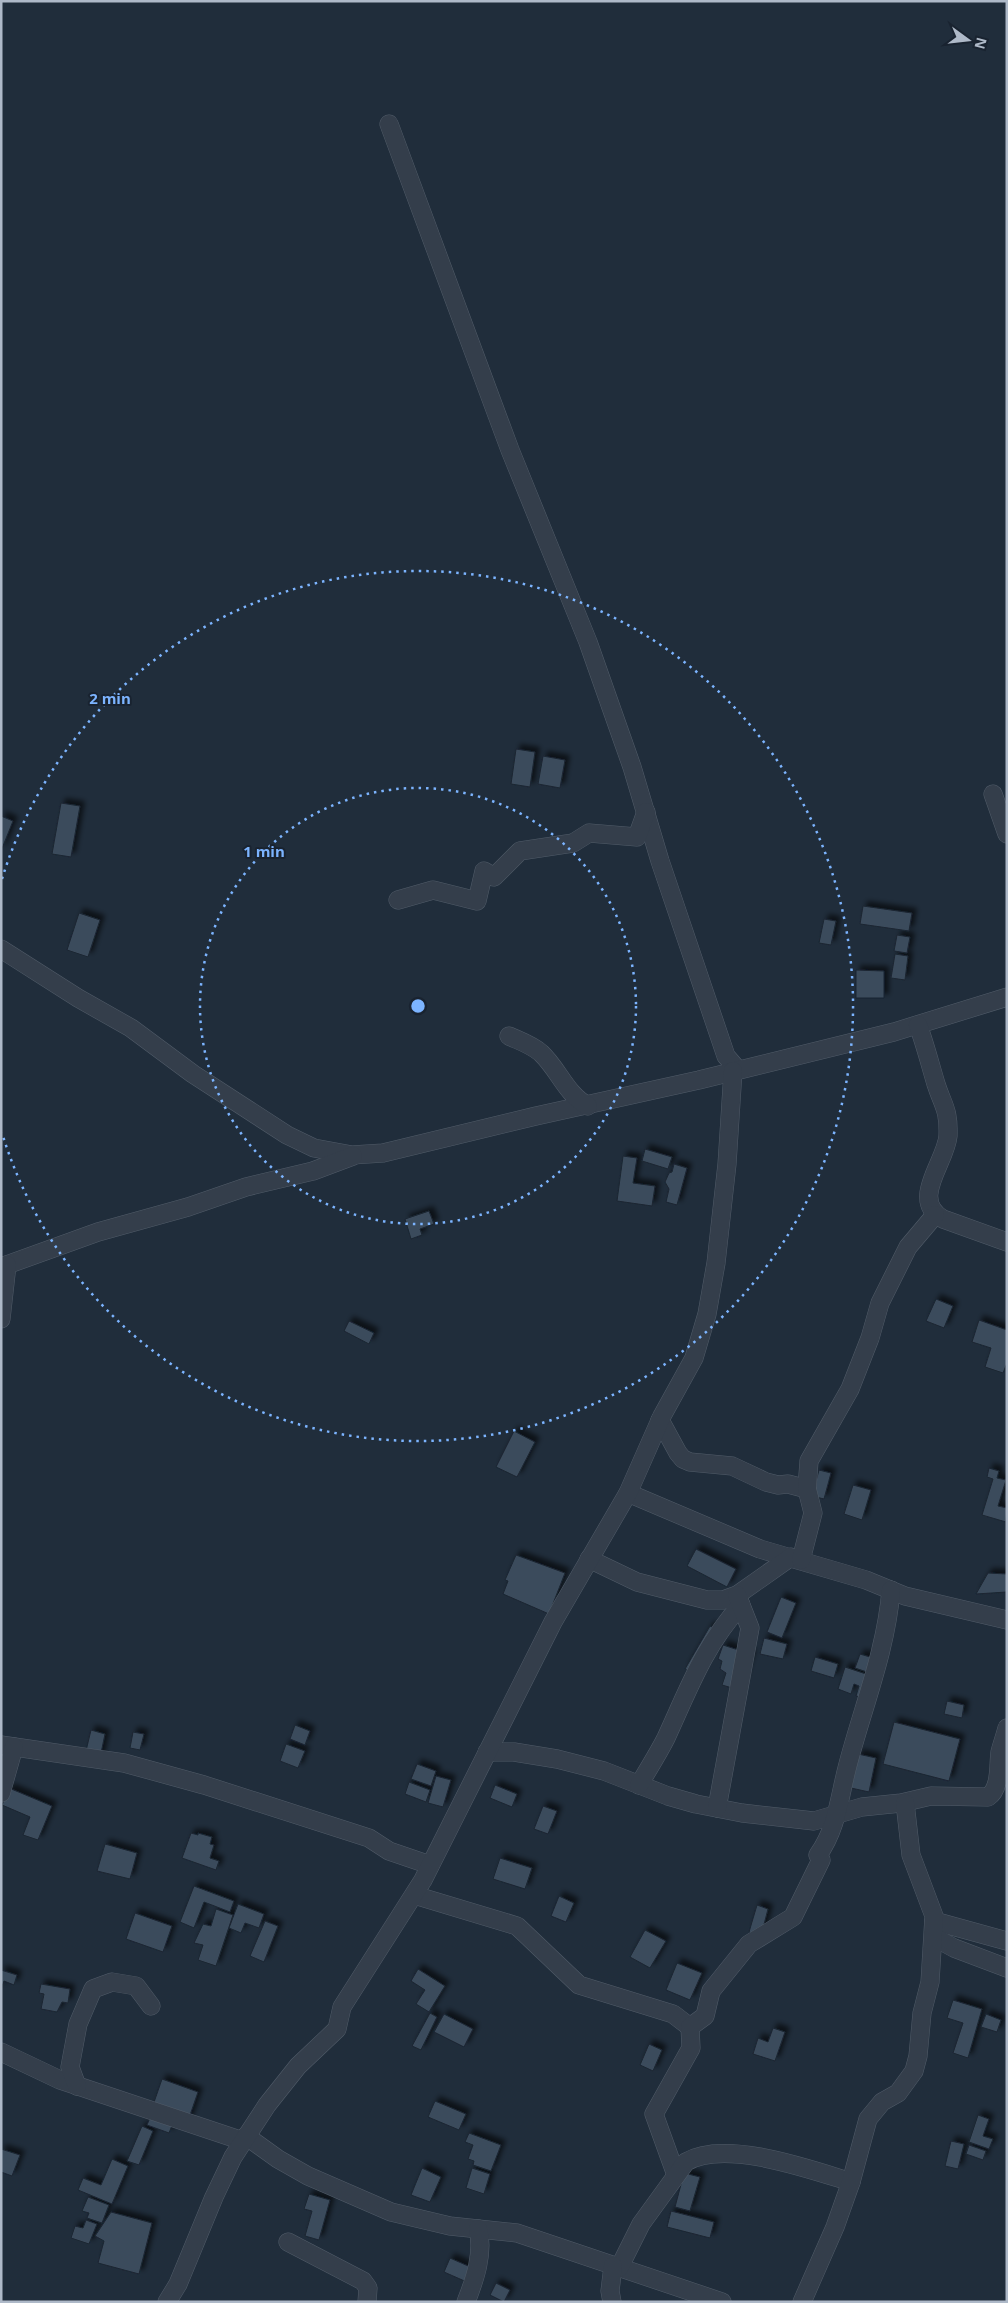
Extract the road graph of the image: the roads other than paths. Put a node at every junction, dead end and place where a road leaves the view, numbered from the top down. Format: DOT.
graph roads {
  1 [pos="389,124"];
  2 [pos="993,794"];
  3 [pos="646,812"];
  4 [pos="1007,834"];
  5 [pos="398,900"];
  6 [pos="1,950"];
  7 [pos="1007,997"];
  8 [pos="918,1025"];
  9 [pos="509,1036"];
  10 [pos="735,1070"];
  11 [pos="588,1106"];
  12 [pos="357,1155"];
  13 [pos="935,1215"];
  14 [pos="1007,1242"];
  15 [pos="4,1266"];
  16 [pos="1,1319"];
  17 [pos="660,1420"];
  18 [pos="807,1489"];
  19 [pos="628,1493"];
  20 [pos="589,1559"];
  21 [pos="796,1559"];
  22 [pos="891,1590"];
  23 [pos="739,1600"];
  24 [pos="1007,1620"];
  25 [pos="1007,1728"];
  26 [pos="8,1746"];
  27 [pos="487,1752"];
  28 [pos="639,1785"];
  29 [pos="1,1792"];
  30 [pos="905,1802"];
  31 [pos="717,1808"];
  32 [pos="838,1815"];
  33 [pos="430,1864"];
  34 [pos="414,1895"];
  35 [pos="934,1929"];
  36 [pos="1007,1941"];
  37 [pos="1007,1968"];
  38 [pos="151,2006"];
  39 [pos="690,2027"];
  40 [pos="1,2052"];
  41 [pos="76,2086"];
  42 [pos="245,2139"];
  43 [pos="676,2175"];
  44 [pos="851,2182"];
  45 [pos="478,2229"];
  46 [pos="288,2242"];
  47 [pos="616,2267"];
  48 [pos="167,2302"];
  49 [pos="367,2302"];
  50 [pos="466,2302"];
  51 [pos="612,2302"];
  52 [pos="722,2302"];
  53 [pos="802,2302"];
  1 -- 3 [label="street"];
  2 -- 4 [label="street"];
  3 -- 5 [label="street"];
  3 -- 10 [label="street"];
  6 -- 12 [label="street"];
  7 -- 8 [label="street"];
  8 -- 10 [label="street"];
  8 -- 13 [label="street"];
  9 -- 11 [label="street"];
  10 -- 11 [label="street"];
  10 -- 17 [label="street"];
  11 -- 12 [label="street"];
  12 -- 15 [label="street"];
  13 -- 14 [label="street"];
  13 -- 18 [label="street"];
  15 -- 16 [label="street"];
  17 -- 18 [label="street"];
  17 -- 19 [label="street"];
  18 -- 21 [label="street"];
  19 -- 20 [label="street"];
  19 -- 21 [label="street"];
  20 -- 23 [label="street"];
  20 -- 27 [label="street"];
  21 -- 22 [label="street"];
  21 -- 23 [label="street"];
  22 -- 24 [label="street"];
  22 -- 32 [label="street"];
  23 -- 28 [label="street"];
  23 -- 31 [label="street"];
  25 -- 30 [label="street"];
  26 -- 29 [label="street"];
  26 -- 33 [label="street"];
  27 -- 28 [label="street"];
  27 -- 33 [label="street"];
  28 -- 31 [label="street"];
  30 -- 32 [label="street"];
  30 -- 35 [label="street"];
  31 -- 32 [label="street"];
  32 -- 39 [label="street"];
  33 -- 34 [label="street"];
  34 -- 39 [label="street"];
  34 -- 42 [label="street"];
  35 -- 36 [label="street"];
  35 -- 37 [label="street"];
  35 -- 44 [label="street"];
  38 -- 41 [label="street"];
  39 -- 43 [label="street"];
  40 -- 41 [label="street"];
  41 -- 42 [label="street"];
  42 -- 45 [label="street"];
  42 -- 48 [label="street"];
  43 -- 44 [label="street"];
  43 -- 47 [label="street"];
  44 -- 53 [label="street"];
  45 -- 47 [label="street"];
  45 -- 50 [label="street"];
  46 -- 49 [label="street"];
  47 -- 51 [label="street"];
  47 -- 52 [label="street"];
}
